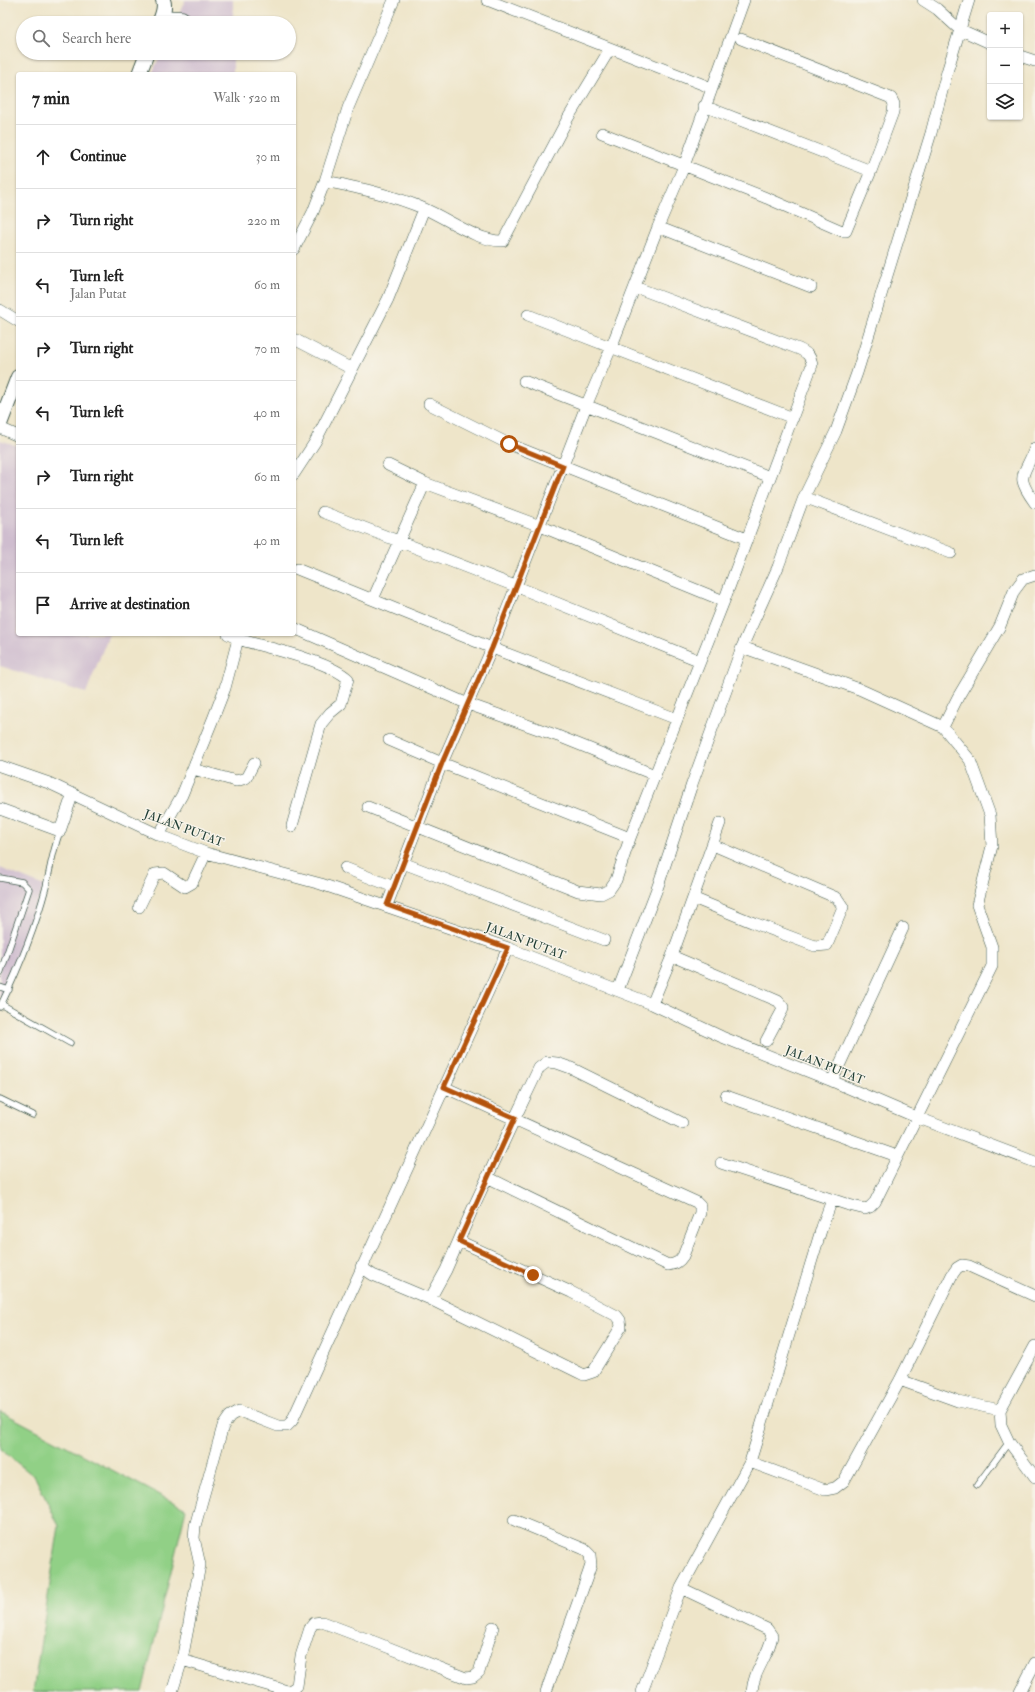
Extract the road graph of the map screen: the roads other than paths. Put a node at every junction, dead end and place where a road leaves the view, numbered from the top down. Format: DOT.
graph roads {
  1 [pos="394,0"];
  2 [pos="487,0"];
  3 [pos="744,0"];
  4 [pos="923,0"];
  5 [pos="969,0"];
  6 [pos="164,8"];
  7 [pos="186,16"];
  8 [pos="959,29"];
  9 [pos="741,39"];
  10 [pos="987,42"];
  11 [pos="610,49"];
  12 [pos="1023,57"];
  13 [pos="144,60"];
  14 [pos="1035,61"];
  15 [pos="140,72"];
  16 [pos="712,88"];
  17 [pos="704,106"];
  18 [pos="602,133"];
  19 [pos="684,166"];
  20 [pos="871,171"];
  21 [pos="326,180"];
  22 [pos="424,209"];
  23 [pos="658,227"];
  24 [pos="296,245"];
  25 [pos="635,286"];
  26 [pos="811,287"];
  27 [pos="0,310"];
  28 [pos="528,315"];
  29 [pos="16,320"];
  30 [pos="296,340"];
  31 [pos="611,348"];
  32 [pos="352,369"];
  33 [pos="524,381"];
  34 [pos="16,382"];
  35 [pos="429,404"];
  36 [pos="586,406"];
  37 [pos="793,418"];
  38 [pos="0,424"];
  39 [pos="0,428"];
  40 [pos="16,435"];
  41 [pos="1035,448"];
  42 [pos="388,464"];
  43 [pos="563,466"];
  44 [pos="296,471"];
  45 [pos="770,477"];
  46 [pos="425,483"];
  47 [pos="804,497"];
  48 [pos="1035,503"];
  49 [pos="323,512"];
  50 [pos="540,526"];
  51 [pos="747,539"];
  52 [pos="398,541"];
  53 [pos="951,553"];
  54 [pos="297,569"];
  55 [pos="1035,574"];
  56 [pos="515,586"];
  57 [pos="373,599"];
  58 [pos="724,601"];
  59 [pos="296,629"];
  60 [pos="233,636"];
  61 [pos="742,647"];
  62 [pos="492,648"];
  63 [pos="700,661"];
  64 [pos="468,704"];
  65 [pos="677,719"];
  66 [pos="943,727"];
  67 [pos="389,740"];
  68 [pos="254,763"];
  69 [pos="442,763"];
  70 [pos="0,766"];
  71 [pos="193,769"];
  72 [pos="655,775"];
  73 [pos="73,794"];
  74 [pos="368,807"];
  75 [pos="0,809"];
  76 [pos="720,823"];
  77 [pos="292,826"];
  78 [pos="416,826"];
  79 [pos="60,831"];
  80 [pos="160,835"];
  81 [pos="630,838"];
  82 [pos="713,845"];
  83 [pos="206,853"];
  84 [pos="403,863"];
  85 [pos="345,868"];
  86 [pos="0,878"];
  87 [pos="394,887"];
  88 [pos="693,898"];
  89 [pos="387,905"];
  90 [pos="139,907"];
  91 [pos="903,928"];
  92 [pos="604,940"];
  93 [pos="508,948"];
  94 [pos="672,956"];
  95 [pos="0,974"];
  96 [pos="0,987"];
  97 [pos="9,990"];
  98 [pos="618,990"];
  99 [pos="652,1004"];
  100 [pos="1,1005"];
  101 [pos="766,1041"];
  102 [pos="70,1043"];
  103 [pos="832,1081"];
  104 [pos="444,1087"];
  105 [pos="726,1096"];
  106 [pos="0,1099"];
  107 [pos="33,1115"];
  108 [pos="916,1117"];
  109 [pos="515,1118"];
  110 [pos="682,1123"];
  111 [pos="897,1156"];
  112 [pos="1035,1162"];
  113 [pos="721,1163"];
  114 [pos="487,1177"];
  115 [pos="832,1200"];
  116 [pos="459,1241"];
  117 [pos="361,1267"];
  118 [pos="1035,1296"];
  119 [pos="430,1299"];
  120 [pos="1035,1346"];
  121 [pos="900,1380"];
  122 [pos="1000,1410"];
  123 [pos="1009,1442"];
  124 [pos="750,1462"];
  125 [pos="1035,1477"];
  126 [pos="977,1485"];
  127 [pos="514,1520"];
  128 [pos="681,1588"];
  129 [pos="493,1627"];
  130 [pos="182,1660"];
  131 [pos="1035,1663"];
  132 [pos="172,1692"];
  133 [pos="546,1692"];
  134 [pos="642,1692"];
  135 [pos="752,1692"];
  136 [pos="1020,1692"];
  1 -- 21 [label="street"];
  2 -- 11 [label="street"];
  3 -- 16 [label="street"];
  4 -- 8 [label="street"];
  5 -- 8 [label="street"];
  6 -- 7 [label="lane"];
  8 -- 10 [label="street"];
  8 -- 47 [label="street"];
  9 -- 20 [label="street"];
  11 -- 16 [label="street"];
  11 -- 22 [label="street"];
  12 -- 14 [label="street"];
  13 -- 15 [label="street"];
  16 -- 17 [label="street"];
  17 -- 19 [label="street"];
  17 -- 20 [label="street"];
  18 -- 19 [label="street"];
  19 -- 20 [label="street"];
  19 -- 23 [label="street"];
  21 -- 22 [label="street"];
  21 -- 24 [label="street"];
  22 -- 32 [label="street"];
  23 -- 25 [label="street"];
  23 -- 26 [label="street"];
  25 -- 31 [label="street"];
  25 -- 37 [label="street"];
  27 -- 29 [label="street"];
  28 -- 31 [label="street"];
  30 -- 32 [label="street"];
  31 -- 36 [label="street"];
  31 -- 37 [label="street"];
  32 -- 44 [label="street"];
  33 -- 36 [label="street"];
  34 -- 38 [label="street"];
  35 -- 43 [label="street"];
  36 -- 43 [label="street"];
  36 -- 45 [label="street"];
  37 -- 45 [label="street"];
  39 -- 40 [label="street"];
  41 -- 48 [label="street"];
  42 -- 46 [label="street"];
  43 -- 50 [label="street"];
  43 -- 51 [label="street"];
  45 -- 51 [label="street"];
  46 -- 50 [label="street"];
  46 -- 52 [label="street"];
  47 -- 53 [label="street"];
  47 -- 61 [label="street"];
  49 -- 52 [label="street"];
  50 -- 56 [label="street"];
  50 -- 58 [label="street"];
  51 -- 58 [label="street"];
  52 -- 56 [label="street"];
  52 -- 57 [label="street"];
  54 -- 57 [label="street"];
  55 -- 66 [label="street"];
  56 -- 62 [label="street"];
  56 -- 63 [label="street"];
  57 -- 62 [label="street"];
  58 -- 63 [label="street"];
  59 -- 64 [label="street"];
  60 -- 71 [label="street"];
  60 -- 77 [label="street"];
  61 -- 66 [label="street"];
  61 -- 98 [label="street"];
  62 -- 64 [label="street"];
  62 -- 65 [label="street"];
  63 -- 65 [label="street"];
  64 -- 69 [label="street"];
  64 -- 72 [label="street"];
  65 -- 72 [label="street"];
  66 -- 108 [label="street"];
  67 -- 69 [label="street"];
  68 -- 71 [label="street"];
  69 -- 78 [label="street"];
  69 -- 81 [label="street"];
  70 -- 73 [label="street, JALAN PUTAT"];
  71 -- 80 [label="street"];
  72 -- 81 [label="street"];
  73 -- 79 [label="street"];
  73 -- 80 [label="street, JALAN PUTAT"];
  74 -- 78 [label="street"];
  75 -- 79 [label="street"];
  76 -- 82 [label="street"];
  78 -- 81 [label="street"];
  78 -- 84 [label="street"];
  79 -- 97 [label="lane"];
  80 -- 83 [label="street, JALAN PUTAT"];
  82 -- 88 [label="street"];
  82 -- 88 [label="street"];
  83 -- 89 [label="street, JALAN PUTAT"];
  83 -- 90 [label="street"];
  84 -- 87 [label="street"];
  84 -- 92 [label="street"];
  85 -- 87 [label="street"];
  86 -- 95 [label="lane"];
  87 -- 89 [label="street"];
  88 -- 94 [label="street"];
  89 -- 93 [label="street, JALAN PUTAT"];
  91 -- 103 [label="street"];
  93 -- 98 [label="street, JALAN PUTAT"];
  93 -- 104 [label="street"];
  94 -- 99 [label="street"];
  94 -- 101 [label="street"];
  96 -- 97 [label="lane"];
  97 -- 100 [label="lane"];
  98 -- 99 [label="street, JALAN PUTAT"];
  99 -- 103 [label="street, JALAN PUTAT"];
  100 -- 102 [label="lane"];
  103 -- 108 [label="street, JALAN PUTAT"];
  104 -- 109 [label="street"];
  104 -- 117 [label="street"];
  105 -- 111 [label="street"];
  106 -- 107 [label="lane"];
  108 -- 111 [label="street"];
  108 -- 112 [label="street, JALAN PUTAT"];
  109 -- 110 [label="street"];
  109 -- 114 [label="street"];
  109 -- 114 [label="street"];
  111 -- 115 [label="street"];
  113 -- 115 [label="street"];
  114 -- 116 [label="street"];
  115 -- 124 [label="street"];
  116 -- 119 [label="street"];
  116 -- 119 [label="street"];
  117 -- 119 [label="street"];
  117 -- 130 [label="street"];
  118 -- 121 [label="street"];
  120 -- 122 [label="street"];
  121 -- 122 [label="street"];
  121 -- 124 [label="street"];
  122 -- 123 [label="street"];
  123 -- 125 [label="street"];
  123 -- 126 [label="lane"];
  124 -- 128 [label="street"];
  127 -- 133 [label="street"];
  128 -- 134 [label="street"];
  128 -- 135 [label="street"];
  129 -- 130 [label="street"];
  130 -- 132 [label="street"];
  131 -- 136 [label="street"];
}
